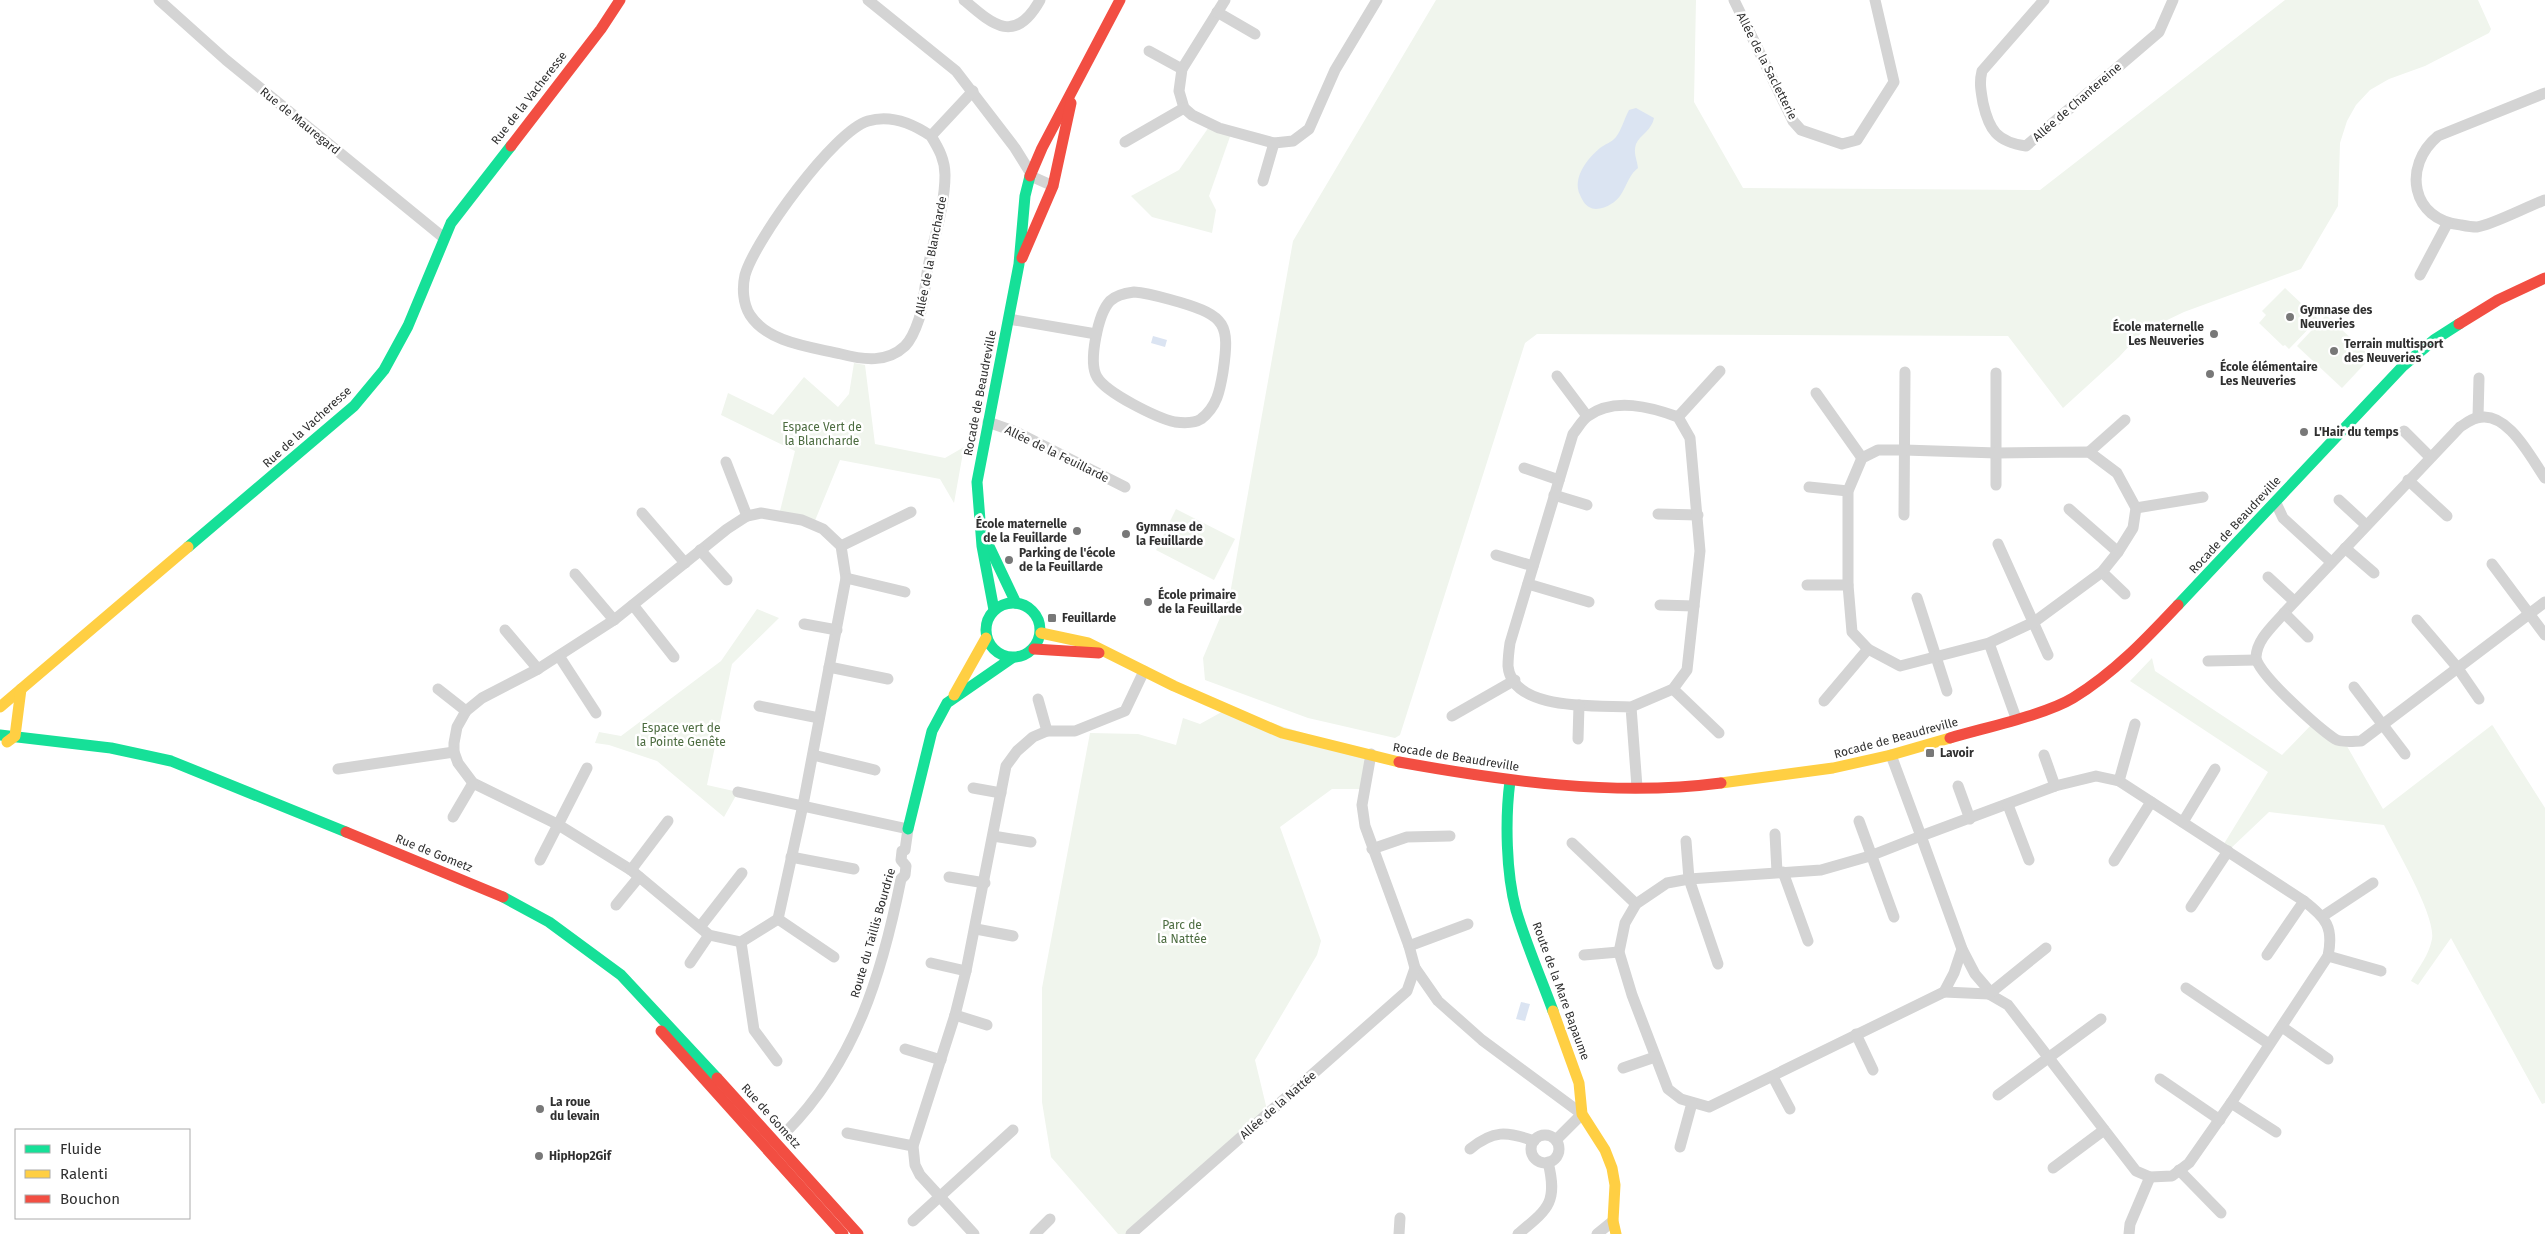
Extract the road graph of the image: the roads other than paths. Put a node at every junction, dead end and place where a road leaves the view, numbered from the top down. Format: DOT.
graph roads {
  1 [pos="159,0"];
  2 [pos="620,0"];
  3 [pos="868,0"];
  4 [pos="964,0"];
  5 [pos="1040,0"];
  6 [pos="1120,0"];
  7 [pos="1225,0"];
  8 [pos="1734,0"];
  9 [pos="1875,0"];
  10 [pos="2044,0"];
  11 [pos="2173,0"];
  12 [pos="1373,1"];
  13 [pos="1217,12"];
  14 [pos="1254,34"];
  15 [pos="1149,51"];
  16 [pos="1182,69"];
  17 [pos="1073,91"];
  18 [pos="973,92"];
  19 [pos="2545,93"];
  20 [pos="1184,108"];
  21 [pos="931,136"];
  22 [pos="1125,142"];
  23 [pos="1274,143"];
  24 [pos="1015,148"];
  25 [pos="1042,148"];
  26 [pos="1031,172"];
  27 [pos="1263,181"];
  28 [pos="1053,186"];
  29 [pos="2545,200"];
  30 [pos="2448,224"];
  31 [pos="444,238"];
  32 [pos="1019,264"];
  33 [pos="2420,275"];
  34 [pos="2545,278"];
  35 [pos="1009,319"];
  36 [pos="1096,334"];
  37 [pos="1720,371"];
  38 [pos="1905,372"];
  39 [pos="1996,374"];
  40 [pos="1557,376"];
  41 [pos="2479,378"];
  42 [pos="1816,393"];
  43 [pos="1588,416"];
  44 [pos="1678,417"];
  45 [pos="2478,417"];
  46 [pos="2125,420"];
  47 [pos="988,422"];
  48 [pos="2404,431"];
  49 [pos="1904,450"];
  50 [pos="2089,452"];
  51 [pos="1997,453"];
  52 [pos="2430,457"];
  53 [pos="1862,458"];
  54 [pos="726,462"];
  55 [pos="1524,468"];
  56 [pos="2545,478"];
  57 [pos="1559,480"];
  58 [pos="2408,480"];
  59 [pos="1996,485"];
  60 [pos="1125,487"];
  61 [pos="1809,487"];
  62 [pos="1848,491"];
  63 [pos="1554,495"];
  64 [pos="2203,497"];
  65 [pos="2339,500"];
  66 [pos="2276,503"];
  67 [pos="1587,505"];
  68 [pos="2136,508"];
  69 [pos="2069,509"];
  70 [pos="911,512"];
  71 [pos="642,513"];
  72 [pos="1658,514"];
  73 [pos="1904,515"];
  74 [pos="747,516"];
  75 [pos="1698,516"];
  76 [pos="2447,516"];
  77 [pos="2366,525"];
  78 [pos="980,528"];
  79 [pos="1998,544"];
  80 [pos="841,546"];
  81 [pos="2345,548"];
  82 [pos="700,550"];
  83 [pos="2118,552"];
  84 [pos="1496,555"];
  85 [pos="2331,562"];
  86 [pos="685,564"];
  87 [pos="2492,564"];
  88 [pos="1533,566"];
  89 [pos="2102,572"];
  90 [pos="2374,573"];
  91 [pos="575,574"];
  92 [pos="2268,577"];
  93 [pos="846,578"];
  94 [pos="727,580"];
  95 [pos="1528,584"];
  96 [pos="1807,584"];
  97 [pos="1848,586"];
  98 [pos="905,592"];
  99 [pos="2125,594"];
  100 [pos="1917,598"];
  101 [pos="2294,601"];
  102 [pos="1589,602"];
  103 [pos="2545,602"];
  104 [pos="1016,603"];
  105 [pos="633,605"];
  106 [pos="1660,605"];
  107 [pos="1694,606"];
  108 [pos="994,610"];
  109 [pos="2284,613"];
  110 [pos="2530,613"];
  111 [pos="614,620"];
  112 [pos="2418,620"];
  113 [pos="2034,622"];
  114 [pos="804,624"];
  115 [pos="505,630"];
  116 [pos="837,630"];
  117 [pos="1041,633"];
  118 [pos="2545,635"];
  119 [pos="2308,637"];
  120 [pos="986,638"];
  121 [pos="1989,643"];
  122 [pos="1034,649"];
  123 [pos="1868,649"];
  124 [pos="1107,654"];
  125 [pos="2048,655"];
  126 [pos="559,656"];
  127 [pos="1938,656"];
  128 [pos="674,657"];
  129 [pos="1012,658"];
  130 [pos="2256,660"];
  131 [pos="2208,662"];
  132 [pos="829,667"];
  133 [pos="2457,668"];
  134 [pos="538,669"];
  135 [pos="1144,671"];
  136 [pos="888,679"];
  137 [pos="1514,680"];
  138 [pos="21,688"];
  139 [pos="2354,688"];
  140 [pos="438,689"];
  141 [pos="1674,689"];
  142 [pos="1947,691"];
  143 [pos="2480,698"];
  144 [pos="952,699"];
  145 [pos="1038,699"];
  146 [pos="1824,701"];
  147 [pos="1579,705"];
  148 [pos="760,706"];
  149 [pos="0,707"];
  150 [pos="1630,707"];
  151 [pos="466,710"];
  152 [pos="596,713"];
  153 [pos="1452,716"];
  154 [pos="819,718"];
  155 [pos="2016,718"];
  156 [pos="2135,724"];
  157 [pos="2383,725"];
  158 [pos="1047,731"];
  159 [pos="1719,733"];
  160 [pos="15,736"];
  161 [pos="1578,739"];
  162 [pos="1,741"];
  163 [pos="454,752"];
  164 [pos="1371,754"];
  165 [pos="2405,754"];
  166 [pos="1891,755"];
  167 [pos="2044,755"];
  168 [pos="813,756"];
  169 [pos="587,768"];
  170 [pos="338,769"];
  171 [pos="2215,769"];
  172 [pos="875,770"];
  173 [pos="1510,781"];
  174 [pos="2119,781"];
  175 [pos="473,783"];
  176 [pos="1958,786"];
  177 [pos="2055,786"];
  178 [pos="973,788"];
  179 [pos="1637,788"];
  180 [pos="242,790"];
  181 [pos="738,792"];
  182 [pos="1001,792"];
  183 [pos="2151,802"];
  184 [pos="803,805"];
  185 [pos="2008,805"];
  186 [pos="453,816"];
  187 [pos="1970,818"];
  188 [pos="668,821"];
  189 [pos="1859,821"];
  190 [pos="2183,822"];
  191 [pos="557,824"];
  192 [pos="908,829"];
  193 [pos="1775,834"];
  194 [pos="993,836"];
  195 [pos="1450,836"];
  196 [pos="1921,836"];
  197 [pos="1686,841"];
  198 [pos="1031,842"];
  199 [pos="1572,843"];
  200 [pos="1372,849"];
  201 [pos="2228,851"];
  202 [pos="1870,856"];
  203 [pos="791,857"];
  204 [pos="540,860"];
  205 [pos="2029,860"];
  206 [pos="2114,861"];
  207 [pos="854,869"];
  208 [pos="1780,872"];
  209 [pos="742,873"];
  210 [pos="635,874"];
  211 [pos="949,877"];
  212 [pos="1689,879"];
  213 [pos="2374,882"];
  214 [pos="984,883"];
  215 [pos="2304,900"];
  216 [pos="1636,904"];
  217 [pos="616,905"];
  218 [pos="2191,907"];
  219 [pos="2324,916"];
  220 [pos="1894,917"];
  221 [pos="778,919"];
  222 [pos="1468,924"];
  223 [pos="976,928"];
  224 [pos="705,931"];
  225 [pos="1013,936"];
  226 [pos="1808,941"];
  227 [pos="741,942"];
  228 [pos="1409,946"];
  229 [pos="2046,948"];
  230 [pos="1962,949"];
  231 [pos="1619,952"];
  232 [pos="1584,955"];
  233 [pos="2268,955"];
  234 [pos="2328,956"];
  235 [pos="834,957"];
  236 [pos="931,962"];
  237 [pos="690,963"];
  238 [pos="1718,964"];
  239 [pos="1415,968"];
  240 [pos="2381,971"];
  241 [pos="966,972"];
  242 [pos="2186,988"];
  243 [pos="1944,992"];
  244 [pos="1989,994"];
  245 [pos="955,1015"];
  246 [pos="2101,1019"];
  247 [pos="658,1020"];
  248 [pos="987,1025"];
  249 [pos="2282,1027"];
  250 [pos="1856,1034"];
  251 [pos="2269,1044"];
  252 [pos="905,1049"];
  253 [pos="1655,1057"];
  254 [pos="2048,1058"];
  255 [pos="2328,1059"];
  256 [pos="941,1060"];
  257 [pos="777,1061"];
  258 [pos="1623,1068"];
  259 [pos="1873,1070"];
  260 [pos="1773,1077"];
  261 [pos="2160,1079"];
  262 [pos="1998,1095"];
  263 [pos="1692,1103"];
  264 [pos="2231,1103"];
  265 [pos="1790,1109"];
  266 [pos="749,1112"];
  267 [pos="1582,1114"];
  268 [pos="2220,1120"];
  269 [pos="740,1122"];
  270 [pos="1013,1130"];
  271 [pos="2104,1130"];
  272 [pos="786,1132"];
  273 [pos="2276,1132"];
  274 [pos="847,1133"];
  275 [pos="1556,1140"];
  276 [pos="1534,1141"];
  277 [pos="913,1146"];
  278 [pos="1680,1147"];
  279 [pos="1470,1149"];
  280 [pos="1548,1162"];
  281 [pos="2053,1168"];
  282 [pos="2179,1170"];
  283 [pos="2150,1177"];
  284 [pos="940,1197"];
  285 [pos="2221,1213"];
  286 [pos="1400,1218"];
  287 [pos="1050,1219"];
  288 [pos="912,1221"];
  289 [pos="1613,1221"];
  290 [pos="843,1234"];
  291 [pos="858,1234"];
  292 [pos="974,1234"];
  293 [pos="1035,1234"];
  294 [pos="1130,1234"];
  295 [pos="1399,1234"];
  296 [pos="1518,1234"];
  297 [pos="1597,1234"];
  298 [pos="1616,1234"];
  299 [pos="2129,1234"];
  1 -- 31 [label="street, Rue de Mauregard"];
  2 -- 31 [label="street, Rue de la Vacheresse"];
  3 -- 18 [label="street"];
  4 -- 5 [label="street"];
  6 -- 17 [label="street, Rocade de Beaudreville"];
  7 -- 13 [label="street"];
  8 -- 9 [label="street, Allée de la Sacletterie"];
  10 -- 11 [label="street, Allée de Chantereine"];
  12 -- 23 [label="street"];
  13 -- 14 [label="street"];
  13 -- 16 [label="street"];
  15 -- 16 [label="street"];
  16 -- 20 [label="street"];
  17 -- 25 [label="street, Rocade de Beaudreville"];
  17 -- 28 [label="street, Rocade de Beaudreville"];
  18 -- 21 [label="street"];
  18 -- 24 [label="street"];
  19 -- 30 [label="street"];
  20 -- 22 [label="street"];
  20 -- 23 [label="street"];
  21 -- 21 [label="street, Allée de la Blancharde"];
  23 -- 27 [label="street"];
  24 -- 25 [label="street"];
  24 -- 26 [label="street"];
  25 -- 26 [label="street, Rocade de Beaudreville"];
  26 -- 28 [label="street"];
  26 -- 32 [label="street, Rocade de Beaudreville"];
  28 -- 32 [label="street, Rocade de Beaudreville"];
  29 -- 30 [label="street"];
  30 -- 33 [label="street"];
  31 -- 138 [label="street, Rue de la Vacheresse"];
  32 -- 35 [label="street, Rocade de Beaudreville"];
  34 -- 66 [label="street, Rocade de Beaudreville"];
  35 -- 36 [label="street"];
  35 -- 47 [label="street, Rocade de Beaudreville"];
  36 -- 36 [label="street"];
  37 -- 44 [label="street"];
  38 -- 49 [label="street"];
  39 -- 51 [label="street"];
  40 -- 43 [label="street"];
  41 -- 45 [label="street"];
  42 -- 53 [label="street"];
  43 -- 44 [label="street"];
  43 -- 57 [label="street"];
  44 -- 75 [label="street"];
  45 -- 52 [label="street"];
  45 -- 56 [label="street"];
  46 -- 50 [label="street"];
  47 -- 60 [label="street, Allée de la Feuillarde"];
  47 -- 78 [label="street, Rocade de Beaudreville"];
  48 -- 52 [label="street"];
  49 -- 51 [label="street"];
  49 -- 53 [label="street"];
  49 -- 73 [label="street"];
  50 -- 51 [label="street"];
  50 -- 68 [label="street"];
  51 -- 59 [label="street"];
  52 -- 58 [label="street"];
  53 -- 62 [label="street"];
  54 -- 74 [label="street"];
  55 -- 57 [label="street"];
  57 -- 63 [label="street"];
  58 -- 76 [label="street"];
  58 -- 77 [label="street"];
  61 -- 62 [label="street"];
  62 -- 97 [label="street"];
  63 -- 67 [label="street"];
  63 -- 88 [label="street"];
  64 -- 68 [label="street"];
  65 -- 77 [label="street"];
  66 -- 85 [label="street"];
  66 -- 155 [label="street, Rocade de Beaudreville"];
  68 -- 83 [label="street"];
  69 -- 83 [label="street"];
  70 -- 80 [label="street"];
  71 -- 86 [label="street"];
  72 -- 75 [label="street"];
  74 -- 80 [label="street"];
  74 -- 82 [label="street"];
  75 -- 107 [label="street"];
  77 -- 81 [label="street"];
  78 -- 104 [label="street, Rocade de Beaudreville"];
  78 -- 108 [label="street, Rocade de Beaudreville"];
  79 -- 113 [label="street"];
  80 -- 93 [label="street"];
  81 -- 85 [label="street"];
  81 -- 90 [label="street"];
  82 -- 86 [label="street"];
  82 -- 94 [label="street"];
  83 -- 89 [label="street"];
  84 -- 88 [label="street"];
  85 -- 101 [label="street"];
  86 -- 105 [label="street"];
  87 -- 110 [label="street"];
  88 -- 95 [label="street"];
  89 -- 99 [label="street"];
  89 -- 113 [label="street"];
  91 -- 111 [label="street"];
  92 -- 101 [label="street"];
  93 -- 98 [label="street"];
  93 -- 116 [label="street"];
  95 -- 102 [label="street"];
  95 -- 137 [label="street"];
  96 -- 97 [label="street"];
  97 -- 123 [label="street"];
  100 -- 127 [label="street"];
  101 -- 109 [label="street"];
  103 -- 110 [label="street"];
  104 -- 108 [label="street"];
  104 -- 117 [label="street"];
  105 -- 111 [label="street"];
  105 -- 128 [label="street"];
  106 -- 107 [label="street"];
  107 -- 141 [label="street"];
  108 -- 120 [label="street"];
  109 -- 119 [label="street"];
  109 -- 130 [label="street"];
  110 -- 118 [label="street"];
  110 -- 133 [label="street"];
  111 -- 126 [label="street"];
  112 -- 133 [label="street"];
  113 -- 121 [label="street"];
  113 -- 125 [label="street"];
  114 -- 116 [label="street"];
  115 -- 134 [label="street"];
  116 -- 132 [label="street"];
  117 -- 122 [label="street"];
  117 -- 124 [label="street, Rocade de Beaudreville"];
  120 -- 129 [label="street"];
  120 -- 144 [label="street, Route du Taillis Bourdrie"];
  121 -- 127 [label="street"];
  121 -- 155 [label="street"];
  122 -- 124 [label="street, Rocade de Beaudreville"];
  122 -- 129 [label="street"];
  123 -- 127 [label="street"];
  123 -- 146 [label="street"];
  124 -- 135 [label="street, Rocade de Beaudreville"];
  126 -- 134 [label="street"];
  126 -- 152 [label="street"];
  127 -- 142 [label="street"];
  129 -- 144 [label="street, Route du Taillis Bourdrie"];
  130 -- 131 [label="street"];
  130 -- 157 [label="street"];
  132 -- 136 [label="street"];
  132 -- 154 [label="street"];
  133 -- 143 [label="street"];
  133 -- 157 [label="street"];
  134 -- 151 [label="street"];
  135 -- 158 [label="street"];
  135 -- 164 [label="street, Rocade de Beaudreville"];
  137 -- 147 [label="street"];
  137 -- 153 [label="street"];
  138 -- 149 [label="street, Rue de la Vacheresse"];
  138 -- 160 [label="street"];
  139 -- 157 [label="street"];
  140 -- 151 [label="street"];
  141 -- 150 [label="street"];
  141 -- 159 [label="street"];
  144 -- 192 [label="street, Route du Taillis Bourdrie"];
  145 -- 158 [label="street"];
  147 -- 150 [label="street"];
  147 -- 161 [label="street"];
  148 -- 154 [label="street"];
  150 -- 179 [label="street"];
  151 -- 163 [label="street"];
  154 -- 168 [label="street"];
  155 -- 166 [label="street, Rocade de Beaudreville"];
  156 -- 174 [label="street"];
  157 -- 165 [label="street"];
  158 -- 182 [label="street"];
  160 -- 162 [label="street"];
  160 -- 180 [label="street, Rue de Gometz"];
  162 -- 180 [label="street, Rue de Gometz"];
  163 -- 170 [label="street"];
  163 -- 175 [label="street"];
  164 -- 173 [label="street, Rocade de Beaudreville"];
  164 -- 200 [label="street"];
  166 -- 179 [label="street, Rocade de Beaudreville"];
  166 -- 196 [label="street"];
  167 -- 177 [label="street"];
  168 -- 172 [label="street"];
  168 -- 184 [label="street"];
  169 -- 191 [label="street"];
  171 -- 190 [label="street"];
  173 -- 179 [label="street, Rocade de Beaudreville"];
  173 -- 267 [label="street, Route de la Mare Bapaume"];
  174 -- 177 [label="street"];
  174 -- 183 [label="street"];
  175 -- 186 [label="street"];
  175 -- 191 [label="street"];
  176 -- 187 [label="street"];
  177 -- 185 [label="street"];
  178 -- 182 [label="street"];
  180 -- 247 [label="street, Rue de Gometz"];
  181 -- 184 [label="street"];
  182 -- 194 [label="street"];
  183 -- 190 [label="street"];
  183 -- 206 [label="street"];
  184 -- 192 [label="street"];
  184 -- 203 [label="street"];
  185 -- 187 [label="street"];
  185 -- 205 [label="street"];
  187 -- 196 [label="street"];
  188 -- 210 [label="street"];
  189 -- 202 [label="street"];
  190 -- 201 [label="street"];
  191 -- 204 [label="street"];
  191 -- 210 [label="street"];
  192 -- 272 [label="street, Route du Taillis Bourdrie"];
  193 -- 208 [label="street"];
  194 -- 198 [label="street"];
  194 -- 214 [label="street"];
  195 -- 200 [label="street"];
  196 -- 202 [label="street"];
  196 -- 230 [label="street"];
  197 -- 212 [label="street"];
  199 -- 216 [label="street"];
  200 -- 228 [label="street"];
  201 -- 215 [label="street"];
  201 -- 218 [label="street"];
  202 -- 208 [label="street"];
  202 -- 220 [label="street"];
  203 -- 207 [label="street"];
  203 -- 221 [label="street"];
  208 -- 212 [label="street"];
  208 -- 226 [label="street"];
  209 -- 224 [label="street"];
  210 -- 217 [label="street"];
  210 -- 224 [label="street"];
  211 -- 214 [label="street"];
  212 -- 216 [label="street"];
  212 -- 238 [label="street"];
  213 -- 219 [label="street"];
  214 -- 223 [label="street"];
  215 -- 219 [label="street"];
  215 -- 233 [label="street"];
  216 -- 231 [label="street"];
  219 -- 234 [label="street"];
  221 -- 227 [label="street"];
  221 -- 235 [label="street"];
  222 -- 228 [label="street"];
  223 -- 225 [label="street"];
  223 -- 241 [label="street"];
  224 -- 227 [label="street"];
  224 -- 237 [label="street"];
  227 -- 257 [label="street"];
  228 -- 239 [label="street"];
  229 -- 244 [label="street"];
  230 -- 243 [label="street"];
  230 -- 244 [label="street"];
  231 -- 232 [label="street"];
  231 -- 253 [label="street"];
  234 -- 240 [label="street"];
  234 -- 249 [label="street"];
  236 -- 241 [label="street"];
  239 -- 267 [label="street"];
  239 -- 294 [label="street, Allée de la Nattée"];
  241 -- 245 [label="street"];
  242 -- 251 [label="street"];
  243 -- 244 [label="street"];
  243 -- 250 [label="street"];
  244 -- 254 [label="street"];
  245 -- 248 [label="street"];
  245 -- 256 [label="street"];
  246 -- 254 [label="street"];
  247 -- 266 [label="street, Rue de Gometz"];
  247 -- 269 [label="street, Rue de Gometz"];
  249 -- 251 [label="street"];
  249 -- 255 [label="street"];
  250 -- 259 [label="street"];
  250 -- 260 [label="street"];
  251 -- 264 [label="street"];
  252 -- 256 [label="street"];
  253 -- 258 [label="street"];
  253 -- 263 [label="street"];
  254 -- 262 [label="street"];
  254 -- 271 [label="street"];
  256 -- 277 [label="street"];
  260 -- 263 [label="street"];
  260 -- 265 [label="street"];
  261 -- 268 [label="street"];
  263 -- 278 [label="street"];
  264 -- 268 [label="street"];
  264 -- 273 [label="street"];
  266 -- 269 [label="street"];
  266 -- 291 [label="street, Rue de Gometz"];
  267 -- 275 [label="street"];
  267 -- 289 [label="street, Route de la Mare Bapaume"];
  268 -- 282 [label="street"];
  269 -- 290 [label="street, Rue de Gometz"];
  270 -- 284 [label="street"];
  271 -- 281 [label="street"];
  271 -- 283 [label="street"];
  274 -- 277 [label="street"];
  275 -- 276 [label="street"];
  275 -- 280 [label="street"];
  276 -- 279 [label="street"];
  276 -- 280 [label="street"];
  277 -- 284 [label="street"];
  280 -- 296 [label="street"];
  282 -- 283 [label="street"];
  282 -- 285 [label="street"];
  283 -- 299 [label="street"];
  284 -- 288 [label="street"];
  284 -- 292 [label="street"];
  286 -- 295 [label="street"];
  287 -- 293 [label="street"];
  289 -- 297 [label="street"];
  289 -- 298 [label="street"];
}
